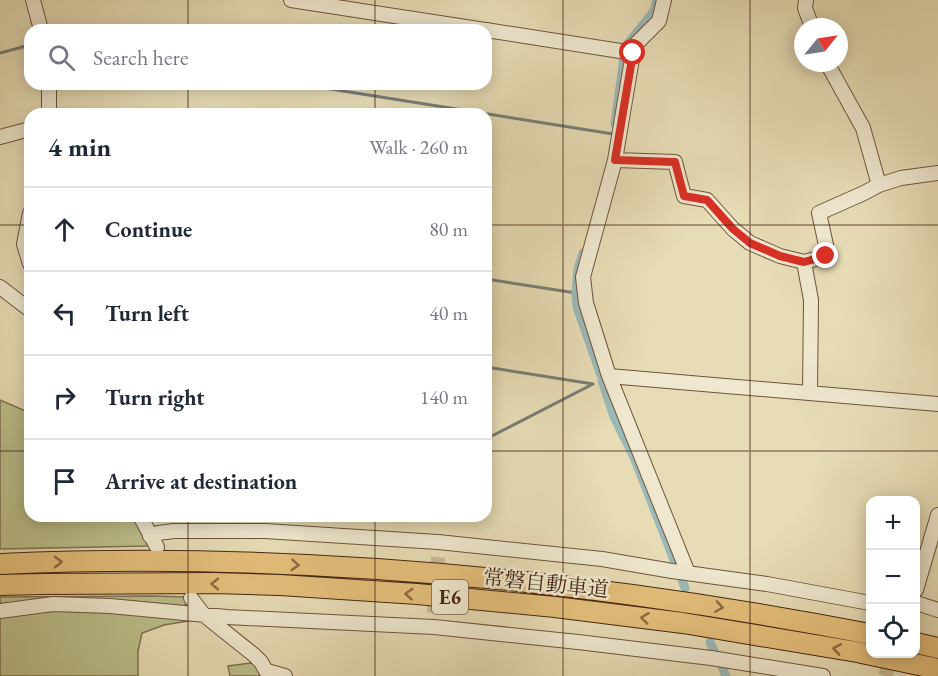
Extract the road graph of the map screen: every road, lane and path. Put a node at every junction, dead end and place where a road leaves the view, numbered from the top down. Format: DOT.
graph roads {
  1 [pos="33,0"];
  2 [pos="291,0"];
  3 [pos="664,0"];
  4 [pos="806,0"];
  5 [pos="809,18"];
  6 [pos="39,24"];
  7 [pos="446,24"];
  8 [pos="492,31"];
  9 [pos="633,53"];
  10 [pos="832,72"];
  11 [pos="49,90"];
  12 [pos="49,108"];
  13 [pos="24,131"];
  14 [pos="0,137"];
  15 [pos="615,160"];
  16 [pos="938,173"];
  17 [pos="879,185"];
  18 [pos="804,262"];
  19 [pos="0,287"];
  20 [pos="24,305"];
  21 [pos="609,376"];
  22 [pos="810,393"];
  23 [pos="938,404"];
  24 [pos="938,515"];
  25 [pos="143,522"];
  26 [pos="438,543"];
  27 [pos="438,557"];
  28 [pos="0,564"];
  29 [pos="688,573"];
  30 [pos="920,574"];
  31 [pos="0,585"];
  32 [pos="191,598"];
  33 [pos="866,602"];
  34 [pos="918,604"];
  35 [pos="938,610"];
  36 [pos="0,611"];
  37 [pos="204,615"];
  38 [pos="866,633"];
  39 [pos="920,644"];
  40 [pos="938,648"];
  41 [pos="938,669"];
  42 [pos="268,674"];
  43 [pos="285,676"];
  44 [pos="823,676"];
  1 -- 6 [label="street"];
  2 -- 7 [label="street"];
  3 -- 9 [label="street"];
  4 -- 5 [label="street"];
  8 -- 9 [label="street"];
  9 -- 15 [label="street"];
  10 -- 17 [label="street"];
  11 -- 12 [label="street"];
  13 -- 14 [label="street"];
  15 -- 18 [label="street"];
  15 -- 21 [label="street"];
  16 -- 17 [label="street"];
  17 -- 18 [label="street"];
  18 -- 22 [label="street"];
  19 -- 20 [label="street"];
  21 -- 22 [label="street"];
  21 -- 29 [label="street"];
  22 -- 23 [label="street"];
  24 -- 30 [label="street"];
  25 -- 26 [label="street"];
  26 -- 27 [label="street"];
  26 -- 29 [label="street"];
  28 -- 38 [label="highway, 常磐自動車道 / E6, one-way"];
  29 -- 33 [label="street"];
  41 -- 31 [label="highway, 常磐自動車道 / E6, one-way"];
  32 -- 37 [label="street"];
  34 -- 35 [label="street"];
  36 -- 37 [label="street"];
  37 -- 42 [label="street"];
  37 -- 44 [label="street"];
  39 -- 40 [label="highway"];
  42 -- 43 [label="street"];
}
